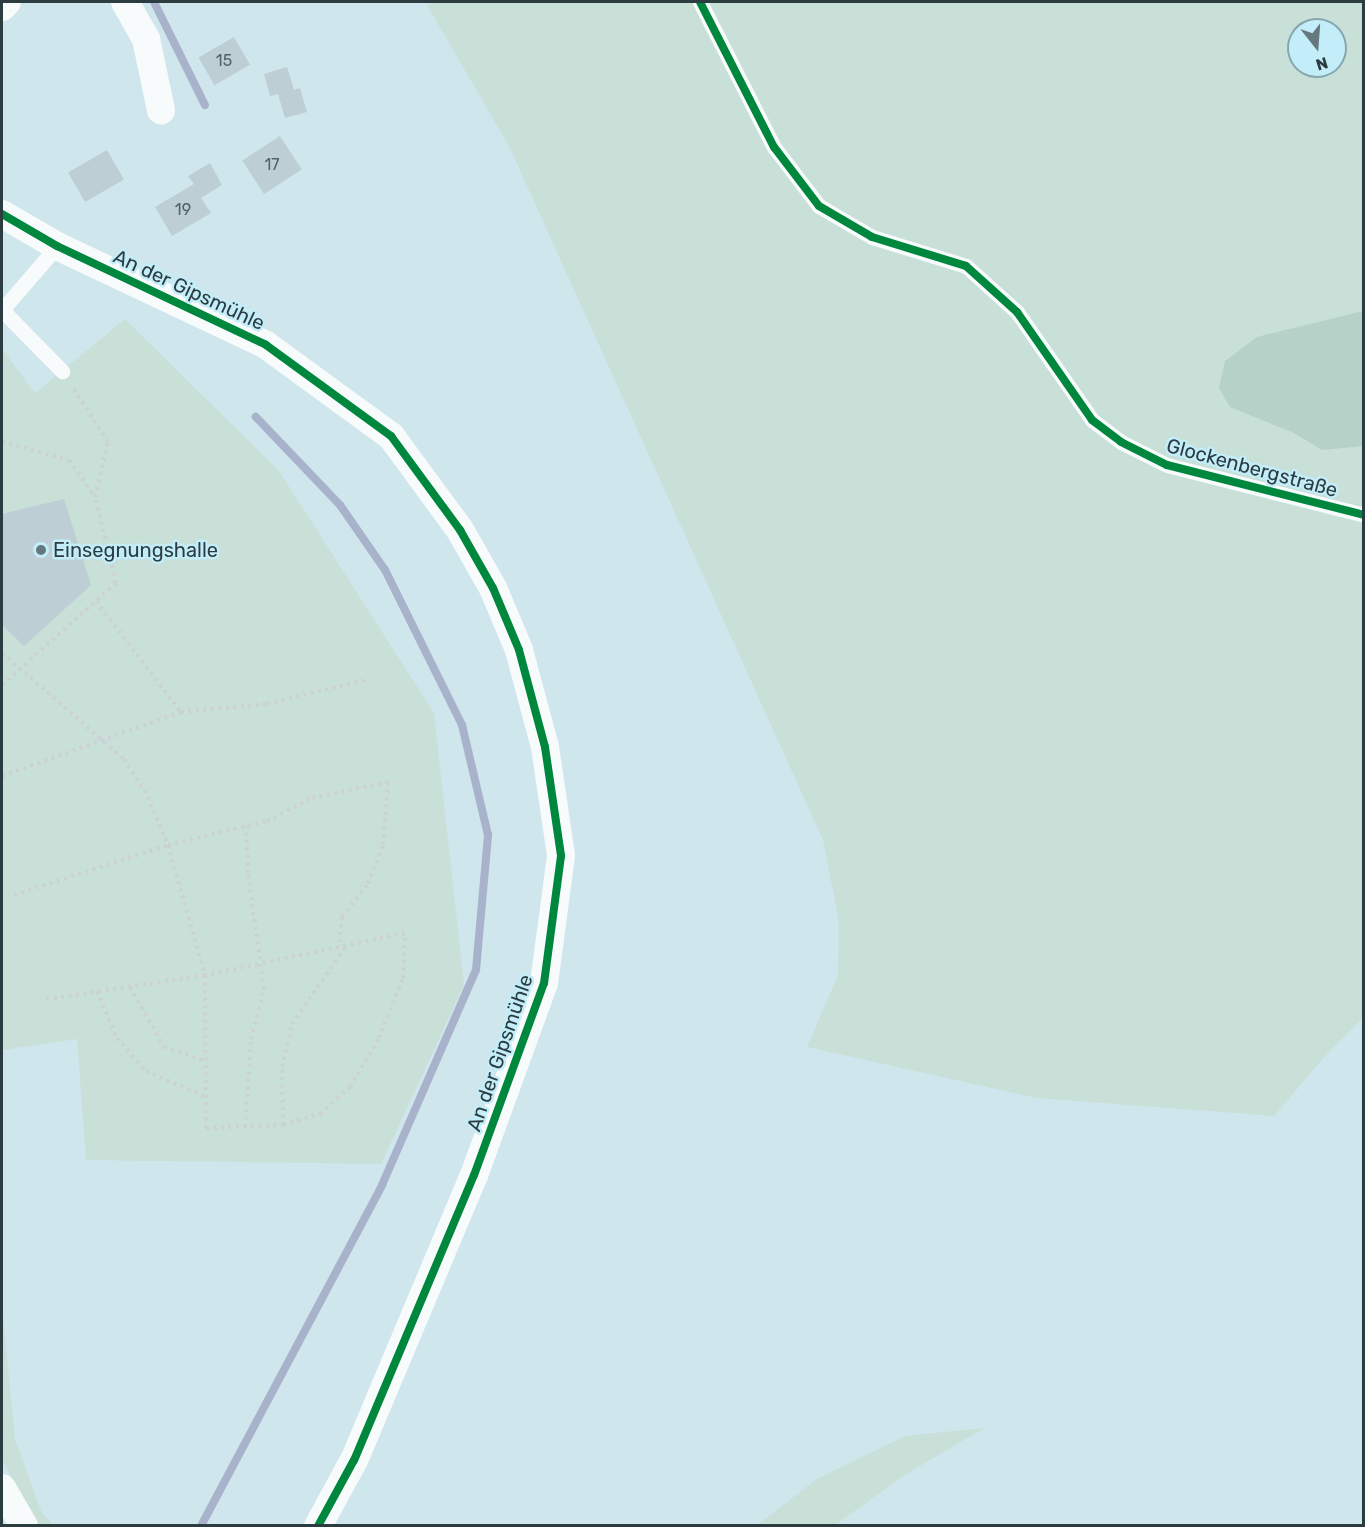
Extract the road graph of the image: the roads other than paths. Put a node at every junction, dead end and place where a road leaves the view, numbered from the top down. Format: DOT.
graph roads {
  1 [pos="7,2"];
  2 [pos="125,2"];
  3 [pos="700,2"];
  4 [pos="2,7"];
  5 [pos="161,110"];
  6 [pos="2,214"];
  7 [pos="57,246"];
  8 [pos="62,371"];
  9 [pos="1364,515"];
  10 [pos="2,1488"];
  11 [pos="24,1526"];
  12 [pos="318,1526"];
  1 -- 4 [label="street"];
  2 -- 5 [label="street"];
  3 -- 9 [label="lane, Glockenbergstraße"];
  6 -- 7 [label="street, An der Gipsmühle"];
  7 -- 8 [label="lane"];
  7 -- 12 [label="street, An der Gipsmühle"];
  10 -- 11 [label="street"];
}
